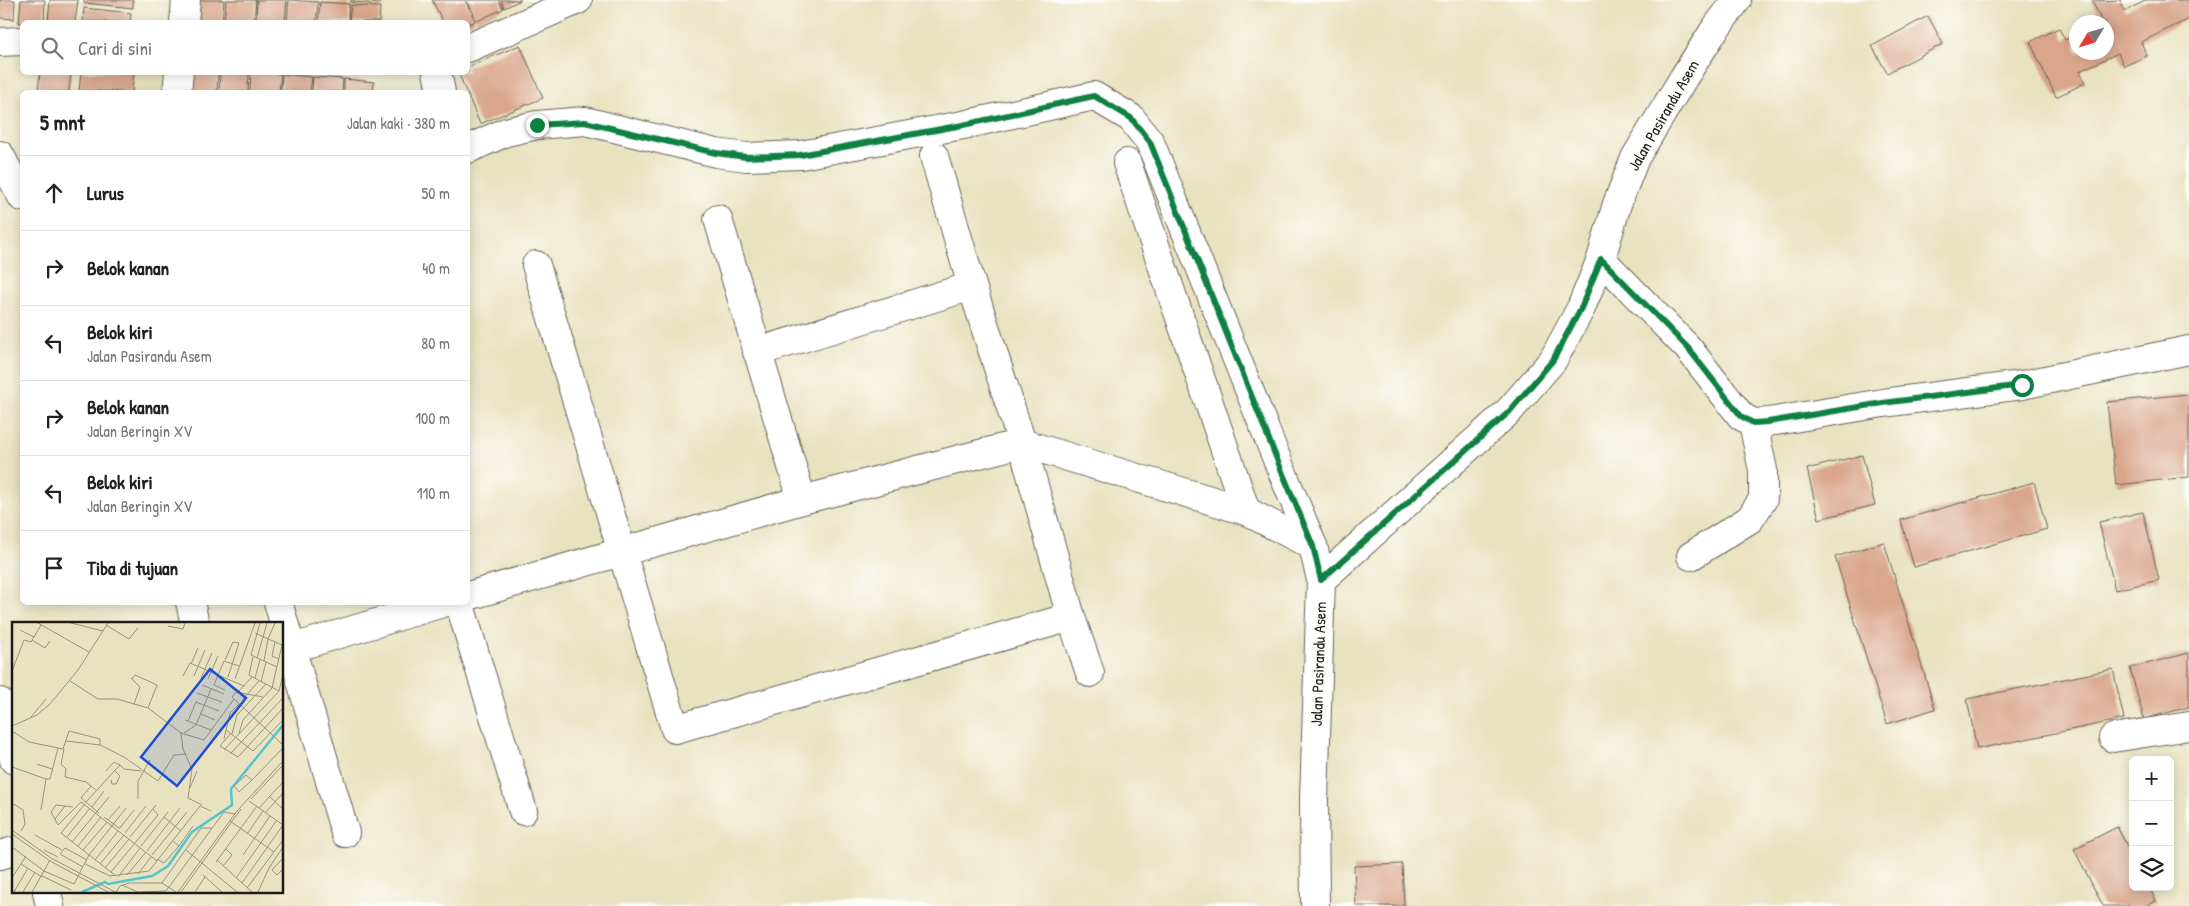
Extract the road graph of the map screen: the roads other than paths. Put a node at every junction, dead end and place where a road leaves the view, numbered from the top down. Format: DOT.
graph roads {
  1 [pos="186,0"];
  2 [pos="578,0"];
  3 [pos="1738,0"];
  4 [pos="184,20"];
  5 [pos="20,41"];
  6 [pos="0,42"];
  7 [pos="470,47"];
  8 [pos="179,75"];
  9 [pos="438,75"];
  10 [pos="178,90"];
  11 [pos="441,90"];
  12 [pos="470,148"];
  13 [pos="0,155"];
  14 [pos="934,156"];
  15 [pos="1126,164"];
  16 [pos="20,193"];
  17 [pos="0,194"];
  18 [pos="20,197"];
  19 [pos="718,219"];
  20 [pos="1601,259"];
  21 [pos="536,265"];
  22 [pos="972,286"];
  23 [pos="2189,350"];
  24 [pos="757,352"];
  25 [pos="1753,423"];
  26 [pos="1022,443"];
  27 [pos="802,500"];
  28 [pos="1246,512"];
  29 [pos="1313,546"];
  30 [pos="622,552"];
  31 [pos="1691,556"];
  32 [pos="1321,580"];
  33 [pos="470,595"];
  34 [pos="191,605"];
  35 [pos="279,605"];
  36 [pos="436,605"];
  37 [pos="459,605"];
  38 [pos="1071,617"];
  39 [pos="195,622"];
  40 [pos="293,648"];
  41 [pos="1090,673"];
  42 [pos="0,703"];
  43 [pos="2189,726"];
  44 [pos="2113,738"];
  45 [pos="12,752"];
  46 [pos="523,811"];
  47 [pos="345,833"];
  48 [pos="1315,906"];
  1 -- 4 [label="street"];
  2 -- 7 [label="street"];
  3 -- 20 [label="street, Jalan Pasirandu Asem"];
  5 -- 6 [label="street"];
  8 -- 10 [label="street"];
  9 -- 11 [label="street"];
  12 -- 29 [label="street"];
  13 -- 16 [label="street"];
  14 -- 22 [label="street"];
  15 -- 28 [label="street"];
  17 -- 18 [label="street"];
  19 -- 24 [label="street"];
  20 -- 25 [label="street"];
  20 -- 32 [label="street, Jalan Pasirandu Asem"];
  21 -- 30 [label="street"];
  22 -- 24 [label="street"];
  22 -- 26 [label="street"];
  23 -- 25 [label="street"];
  24 -- 27 [label="street"];
  25 -- 31 [label="street"];
  26 -- 27 [label="street"];
  26 -- 28 [label="street"];
  26 -- 38 [label="street"];
  27 -- 30 [label="street"];
  28 -- 29 [label="street"];
  29 -- 32 [label="street"];
  30 -- 33 [label="street"];
  30 -- 38 [label="street"];
  32 -- 48 [label="street, Jalan Pasirandu Asem"];
  34 -- 39 [label="street"];
  35 -- 40 [label="street"];
  36 -- 40 [label="street"];
  37 -- 46 [label="street"];
  38 -- 41 [label="street"];
  40 -- 47 [label="street"];
  42 -- 45 [label="street"];
  43 -- 44 [label="street"];
}
